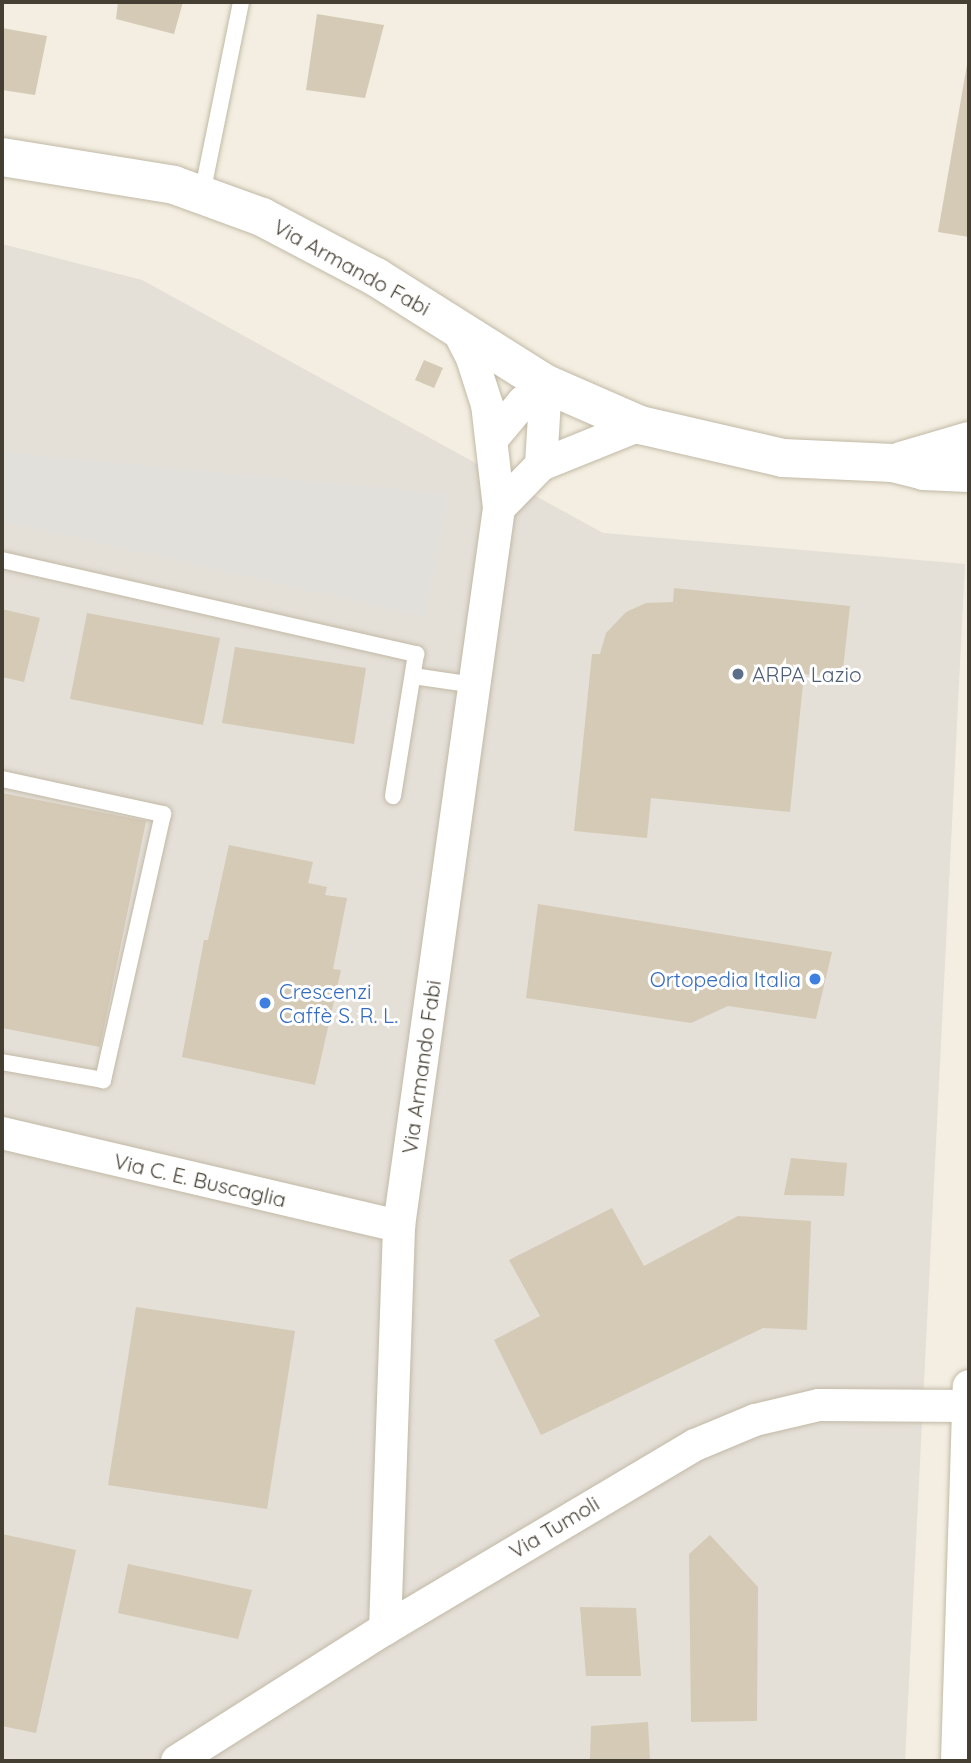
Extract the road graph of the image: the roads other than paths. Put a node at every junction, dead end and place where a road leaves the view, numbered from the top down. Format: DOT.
graph roads {
  1 [pos="241,2"];
  2 [pos="2,157"];
  3 [pos="202,194"];
  4 [pos="456,327"];
  5 [pos="546,384"];
  6 [pos="640,425"];
  7 [pos="493,438"];
  8 [pos="969,441"];
  9 [pos="893,463"];
  10 [pos="541,465"];
  11 [pos="953,473"];
  12 [pos="969,493"];
  13 [pos="499,508"];
  14 [pos="2,560"];
  15 [pos="413,676"];
  16 [pos="475,685"];
  17 [pos="2,779"];
  18 [pos="393,796"];
  19 [pos="2,1062"];
  20 [pos="2,1133"];
  21 [pos="399,1226"];
  22 [pos="969,1395"];
  23 [pos="386,1629"];
  24 [pos="177,1761"];
  25 [pos="957,1761"];
  1 -- 3 [label="lane"];
  2 -- 3 [label="street, Via Armando Fabi"];
  3 -- 4 [label="street, Via Armando Fabi"];
  4 -- 5 [label="street, Via Armando Fabi"];
  4 -- 7 [label="street, Via Armando Fabi"];
  5 -- 6 [label="street, Via Armando Fabi"];
  5 -- 7 [label="street"];
  5 -- 10 [label="street"];
  6 -- 9 [label="street, Via Armando Fabi"];
  6 -- 10 [label="street"];
  7 -- 13 [label="street, Via Armando Fabi"];
  8 -- 9 [label="street"];
  9 -- 11 [label="street"];
  10 -- 13 [label="street"];
  11 -- 12 [label="street"];
  13 -- 16 [label="street, Via Armando Fabi"];
  14 -- 15 [label="lane"];
  15 -- 16 [label="lane"];
  15 -- 18 [label="lane"];
  16 -- 21 [label="street, Via Armando Fabi"];
  17 -- 19 [label="lane"];
  20 -- 21 [label="street, Via C. E. Buscaglia"];
  21 -- 23 [label="street, Via Armando Fabi"];
  22 -- 23 [label="street, Via Tumoli"];
  22 -- 25 [label="street"];
  23 -- 24 [label="street, Via Tumoli"];
}
